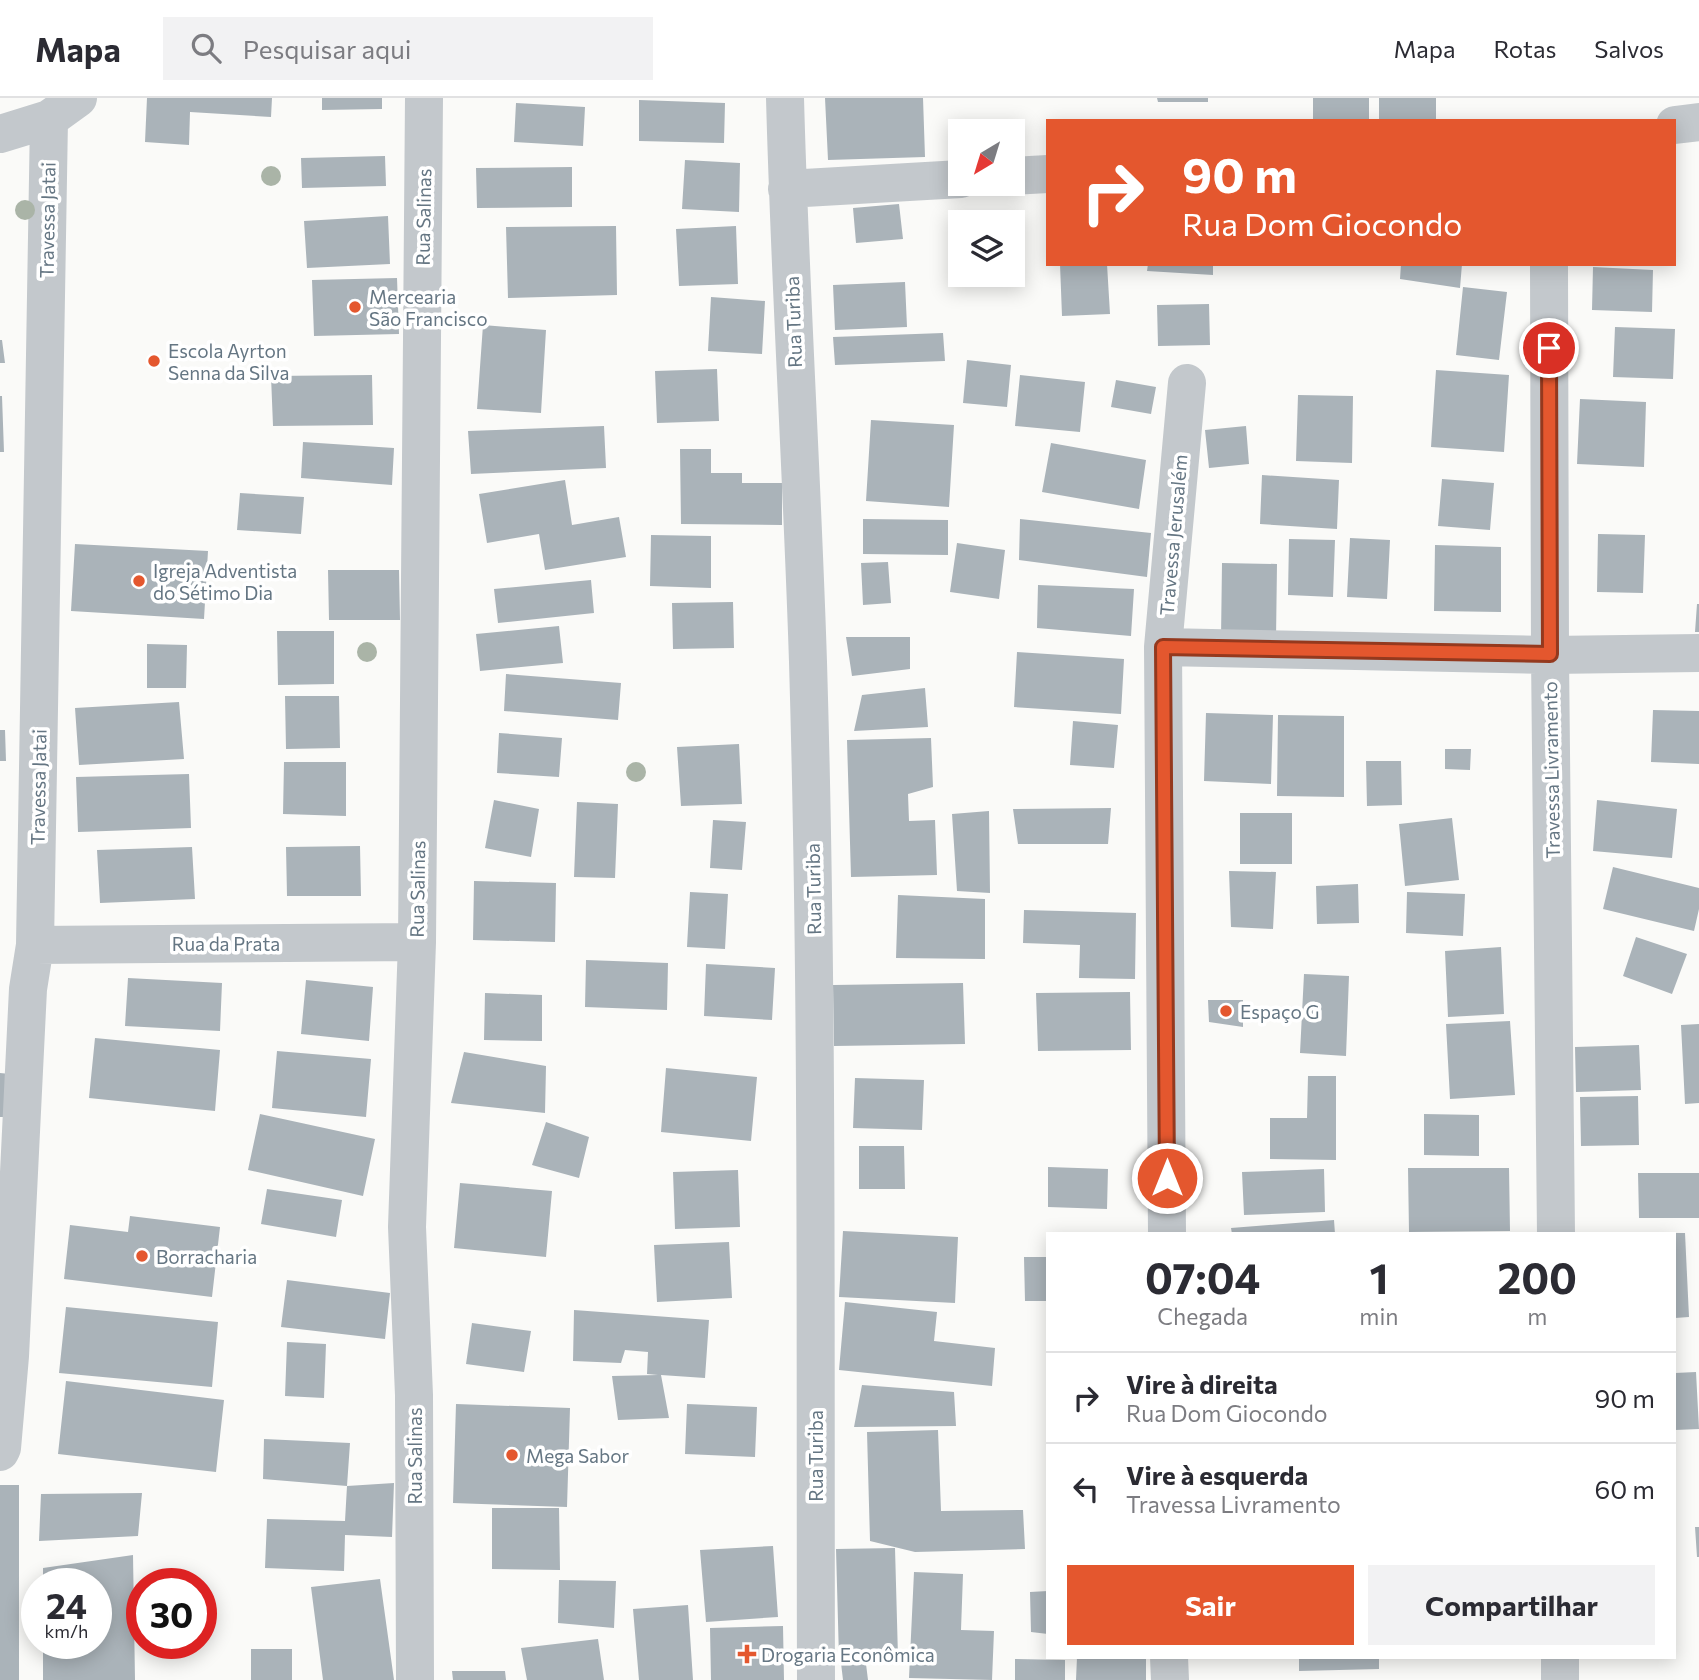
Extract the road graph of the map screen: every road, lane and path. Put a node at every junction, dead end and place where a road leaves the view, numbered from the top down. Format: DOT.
graph roads {
  1 [pos="424,98"];
  2 [pos="785,98"];
  3 [pos="64,109"];
  4 [pos="1699,122"];
  5 [pos="1676,125"];
  6 [pos="0,134"];
  7 [pos="1046,174"];
  8 [pos="1026,175"];
  9 [pos="948,180"];
  10 [pos="787,189"];
  11 [pos="1549,266"];
  12 [pos="1187,383"];
  13 [pos="1163,647"];
  14 [pos="1699,653"];
  15 [pos="1550,654"];
  16 [pos="417,942"];
  17 [pos="35,945"];
  18 [pos="14,989"];
  19 [pos="1167,1232"];
  20 [pos="1556,1232"];
  21 [pos="0,1452"];
  22 [pos="1169,1659"];
  23 [pos="1560,1659"];
  24 [pos="415,1680"];
  25 [pos="816,1680"];
  26 [pos="1170,1680"];
  27 [pos="1560,1680"];
  1 -- 16 [label="street, Rua Salinas"];
  2 -- 10 [label="street, Rua Turiba"];
  3 -- 6 [label="street"];
  3 -- 17 [label="street, Travessa Jatai"];
  4 -- 5 [label="street"];
  7 -- 8 [label="street"];
  9 -- 10 [label="street"];
  10 -- 25 [label="street, Rua Turiba"];
  11 -- 15 [label="street, Travessa Livramento"];
  12 -- 13 [label="street, Travessa Jerusalém"];
  13 -- 15 [label="street"];
  13 -- 19 [label="street, Travessa Jerusalém"];
  14 -- 15 [label="street"];
  15 -- 20 [label="street, Travessa Livramento"];
  16 -- 17 [label="street, Rua da Prata"];
  16 -- 24 [label="street, Rua Salinas"];
  17 -- 18 [label="street, Travessa Jatai"];
  18 -- 21 [label="street, Travessa Jatai"];
  22 -- 26 [label="street"];
  23 -- 27 [label="street"];
}
